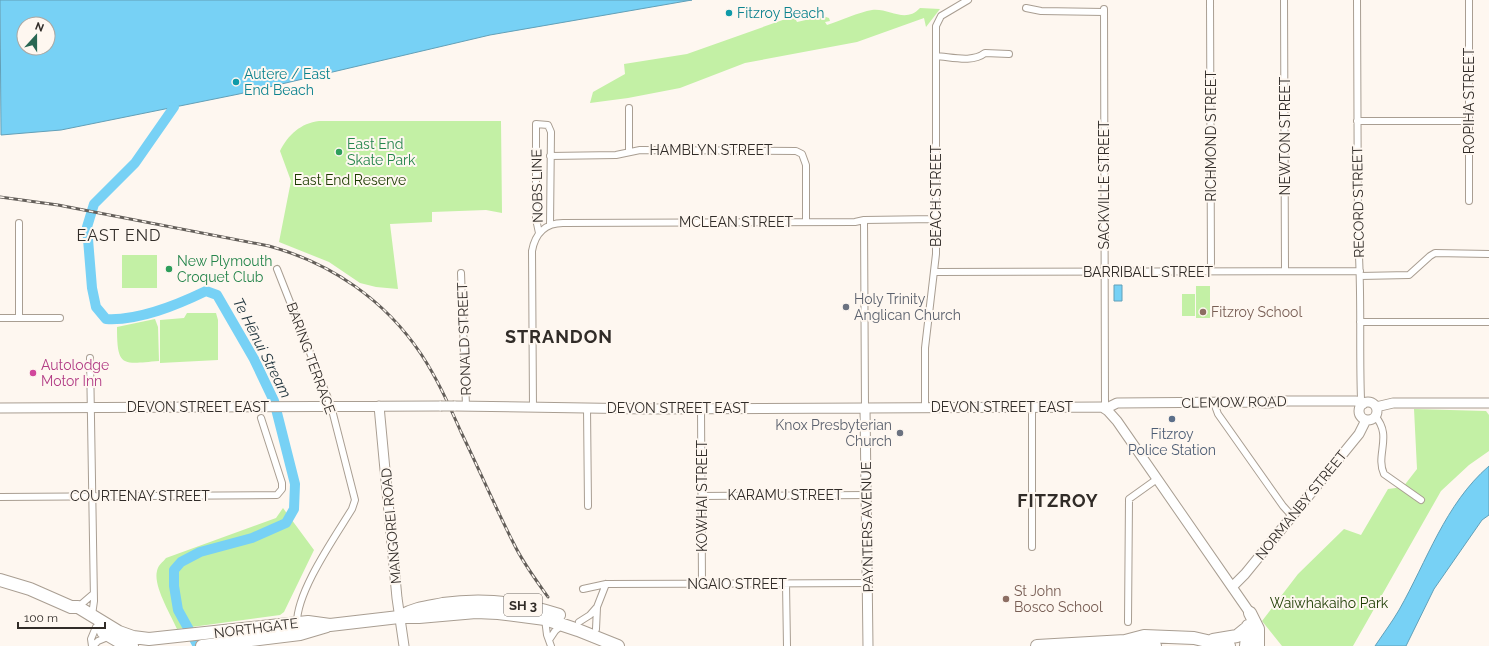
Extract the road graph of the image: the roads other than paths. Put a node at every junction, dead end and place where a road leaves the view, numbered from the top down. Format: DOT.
graph roads {
  1 [pos="968,0"];
  2 [pos="1210,0"];
  3 [pos="1284,0"];
  4 [pos="1357,0"];
  5 [pos="1469,0"];
  6 [pos="1026,8"];
  7 [pos="1008,54"];
  8 [pos="936,56"];
  9 [pos="629,108"];
  10 [pos="1357,121"];
  11 [pos="1469,121"];
  12 [pos="629,152"];
  13 [pos="550,156"];
  14 [pos="1469,201"];
  15 [pos="936,219"];
  16 [pos="864,220"];
  17 [pos="806,222"];
  18 [pos="19,223"];
  19 [pos="550,225"];
  20 [pos="539,233"];
  21 [pos="1489,254"];
  22 [pos="277,269"];
  23 [pos="1211,271"];
  24 [pos="1285,271"];
  25 [pos="936,272"];
  26 [pos="1105,272"];
  27 [pos="461,273"];
  28 [pos="1360,273"];
  29 [pos="0,318"];
  30 [pos="19,318"];
  31 [pos="60,318"];
  32 [pos="1360,322"];
  33 [pos="1489,322"];
  34 [pos="90,358"];
  35 [pos="1214,403"];
  36 [pos="1489,403"];
  37 [pos="1364,404"];
  38 [pos="332,406"];
  39 [pos="379,406"];
  40 [pos="466,406"];
  41 [pos="91,407"];
  42 [pos="1032,407"];
  43 [pos="0,408"];
  44 [pos="533,408"];
  45 [pos="587,408"];
  46 [pos="701,408"];
  47 [pos="865,408"];
  48 [pos="925,408"];
  49 [pos="1105,409"];
  50 [pos="1372,414"];
  51 [pos="261,418"];
  52 [pos="1157,479"];
  53 [pos="867,495"];
  54 [pos="92,496"];
  55 [pos="702,496"];
  56 [pos="0,497"];
  57 [pos="1421,500"];
  58 [pos="588,506"];
  59 [pos="1292,516"];
  60 [pos="1032,547"];
  61 [pos="0,580"];
  62 [pos="786,583"];
  63 [pos="868,583"];
  64 [pos="606,584"];
  65 [pos="702,584"];
  66 [pos="1232,587"];
  67 [pos="583,589"];
  68 [pos="92,595"];
  69 [pos="75,607"];
  70 [pos="597,607"];
  71 [pos="1250,613"];
  72 [pos="92,615"];
  73 [pos="400,617"];
  74 [pos="545,619"];
  75 [pos="579,622"];
  76 [pos="1128,622"];
  77 [pos="297,624"];
  78 [pos="330,624"];
  79 [pos="564,624"];
  80 [pos="96,627"];
  81 [pos="1248,627"];
  82 [pos="596,629"];
  83 [pos="110,636"];
  84 [pos="1125,641"];
  85 [pos="1208,641"];
  86 [pos="550,643"];
  87 [pos="92,646"];
  88 [pos="132,646"];
  89 [pos="202,646"];
  90 [pos="404,646"];
  91 [pos="618,646"];
  92 [pos="625,646"];
  93 [pos="787,646"];
  94 [pos="868,646"];
  95 [pos="1037,646"];
  96 [pos="1155,646"];
  97 [pos="1229,646"];
  98 [pos="1246,646"];
  99 [pos="1258,646"];
  1 -- 8 [label="street, BEACH STREET"];
  2 -- 23 [label="street, RICHMOND STREET"];
  3 -- 24 [label="street, NEWTON STREET"];
  4 -- 10 [label="street, RECORD STREET"];
  5 -- 11 [label="street, ROPIHA STREET"];
  6 -- 26 [label="street, SACKVILLE STREET"];
  7 -- 8 [label="street"];
  8 -- 15 [label="street, BEACH STREET"];
  9 -- 12 [label="street"];
  10 -- 11 [label="street"];
  10 -- 28 [label="street, RECORD STREET"];
  11 -- 14 [label="street, ROPIHA STREET"];
  12 -- 13 [label="street, HAMBLYN STREET"];
  12 -- 17 [label="street, HAMBLYN STREET"];
  13 -- 19 [label="street, NOBS LINE"];
  13 -- 20 [label="street, NOBS LINE"];
  15 -- 16 [label="street, MCLEAN STREET"];
  15 -- 25 [label="street, BEACH STREET"];
  16 -- 17 [label="street, MCLEAN STREET"];
  16 -- 47 [label="street"];
  17 -- 19 [label="street, MCLEAN STREET"];
  18 -- 30 [label="street"];
  19 -- 20 [label="street"];
  20 -- 44 [label="street, NOBS LINE"];
  21 -- 28 [label="street, BARRIBALL STREET"];
  22 -- 38 [label="street, BARING TERRACE"];
  23 -- 24 [label="street, BARRIBALL STREET"];
  23 -- 26 [label="street, BARRIBALL STREET"];
  24 -- 28 [label="street, BARRIBALL STREET"];
  25 -- 26 [label="street, BARRIBALL STREET"];
  25 -- 48 [label="street, BEACH STREET"];
  26 -- 49 [label="street, SACKVILLE STREET"];
  27 -- 40 [label="street, RONALD STREET"];
  28 -- 32 [label="street, RECORD STREET"];
  29 -- 30 [label="street"];
  30 -- 31 [label="street"];
  32 -- 33 [label="street"];
  32 -- 37 [label="street, RECORD STREET"];
  34 -- 41 [label="street"];
  35 -- 37 [label="main road, CLEMOW ROAD"];
  35 -- 49 [label="main road, CLEMOW ROAD"];
  35 -- 59 [label="street"];
  36 -- 50 [label="main road"];
  37 -- 50 [label="main road, CLEMOW ROAD"];
  37 -- 50 [label="main road"];
  38 -- 39 [label="main road, DEVON STREET EAST"];
  38 -- 41 [label="main road, DEVON STREET EAST"];
  38 -- 77 [label="street, BARING TERRACE"];
  39 -- 40 [label="main road, DEVON STREET EAST, bridge"];
  39 -- 73 [label="main road, MANGOREI ROAD"];
  40 -- 44 [label="main road, DEVON STREET EAST"];
  41 -- 43 [label="main road, DEVON STREET EAST"];
  41 -- 54 [label="street"];
  42 -- 48 [label="main road, DEVON STREET EAST"];
  42 -- 49 [label="main road, DEVON STREET EAST"];
  42 -- 60 [label="street"];
  44 -- 45 [label="main road, DEVON STREET EAST"];
  45 -- 46 [label="main road, DEVON STREET EAST"];
  45 -- 58 [label="street"];
  46 -- 47 [label="main road, DEVON STREET EAST"];
  46 -- 55 [label="street, KOWHAI STREET"];
  47 -- 48 [label="main road, DEVON STREET EAST"];
  47 -- 53 [label="main road, PAYNTERS AVENUE"];
  49 -- 52 [label="main road"];
  50 -- 57 [label="street"];
  50 -- 59 [label="main road, NORMANBY STREET"];
  51 -- 54 [label="street, COURTENAY STREET"];
  52 -- 66 [label="main road"];
  52 -- 76 [label="street"];
  53 -- 55 [label="street, KARAMU STREET"];
  53 -- 63 [label="main road, PAYNTERS AVENUE"];
  54 -- 56 [label="street, COURTENAY STREET"];
  54 -- 68 [label="street"];
  55 -- 65 [label="street, KOWHAI STREET"];
  59 -- 66 [label="main road, NORMANBY STREET"];
  61 -- 69 [label="highway, NORTHGATE / SH 3"];
  62 -- 63 [label="street, NGAIO STREET"];
  62 -- 65 [label="street, NGAIO STREET"];
  62 -- 93 [label="street"];
  63 -- 94 [label="main road, PAYNTERS AVENUE"];
  64 -- 65 [label="street, NGAIO STREET"];
  64 -- 67 [label="street, NGAIO STREET"];
  64 -- 70 [label="street"];
  66 -- 71 [label="main road"];
  68 -- 69 [label="street"];
  68 -- 72 [label="street"];
  69 -- 72 [label="highway, NORTHGATE / SH 3"];
  69 -- 80 [label="highway, NORTHGATE / SH 3"];
  70 -- 75 [label="street"];
  70 -- 82 [label="street"];
  71 -- 81 [label="highway"];
  71 -- 99 [label="highway"];
  72 -- 77 [label="highway, NORTHGATE / SH 3"];
  73 -- 74 [label="highway, NORTHGATE / SH 3"];
  73 -- 75 [label="highway, NORTHGATE / SH 3"];
  73 -- 78 [label="highway, NORTHGATE / SH 3"];
  73 -- 90 [label="main road, MANGOREI ROAD"];
  74 -- 79 [label="highway, NORTHGATE / SH 3"];
  74 -- 86 [label="street"];
  75 -- 82 [label="highway, NORTHGATE / SH 3"];
  77 -- 78 [label="highway, NORTHGATE / SH 3"];
  78 -- 89 [label="highway, NORTHGATE / SH 3"];
  79 -- 86 [label="street"];
  79 -- 91 [label="highway, NORTHGATE / SH 3"];
  80 -- 83 [label="highway, NORTHGATE / SH 3"];
  80 -- 87 [label="street"];
  81 -- 85 [label="highway"];
  81 -- 98 [label="highway"];
  82 -- 92 [label="highway, NORTHGATE / SH 3"];
  83 -- 87 [label="street"];
  83 -- 88 [label="highway, NORTHGATE / SH 3"];
  84 -- 85 [label="highway"];
  84 -- 95 [label="highway"];
  84 -- 96 [label="highway"];
  85 -- 97 [label="highway"];
}
